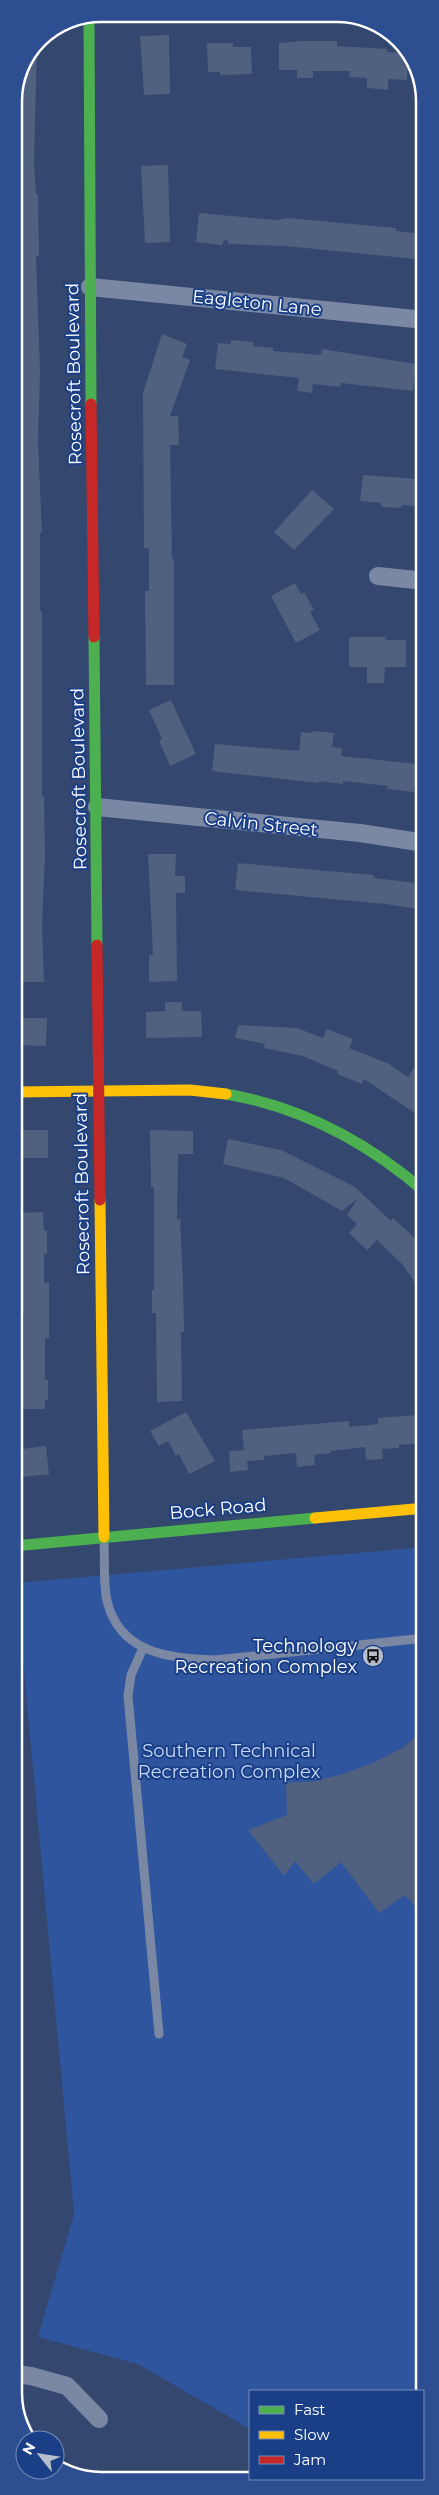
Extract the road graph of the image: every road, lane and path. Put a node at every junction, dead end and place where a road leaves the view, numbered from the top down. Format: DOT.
graph roads {
  1 [pos="89,24"];
  2 [pos="90,287"];
  3 [pos="416,319"];
  4 [pos="378,576"];
  5 [pos="416,580"];
  6 [pos="97,807"];
  7 [pos="416,842"];
  8 [pos="99,1091"];
  9 [pos="23,1092"];
  10 [pos="416,1185"];
  11 [pos="416,1509"];
  12 [pos="104,1537"];
  13 [pos="22,1545"];
  14 [pos="416,1639"];
  15 [pos="143,1648"];
  16 [pos="159,2034"];
  17 [pos="22,2375"];
  18 [pos="99,2419"];
  1 -- 2 [label="street, Rosecroft Boulevard"];
  2 -- 3 [label="street, Eagleton Lane"];
  2 -- 6 [label="street, Rosecroft Boulevard"];
  4 -- 5 [label="street"];
  6 -- 7 [label="street, Calvin Street"];
  6 -- 8 [label="street, Rosecroft Boulevard"];
  8 -- 9 [label="street"];
  8 -- 10 [label="street"];
  8 -- 12 [label="street, Rosecroft Boulevard"];
  11 -- 12 [label="street, Bock Road"];
  12 -- 13 [label="street, Bock Road"];
  12 -- 15 [label="lane"];
  14 -- 15 [label="lane"];
  15 -- 16 [label="lane"];
  17 -- 18 [label="street"];
}
